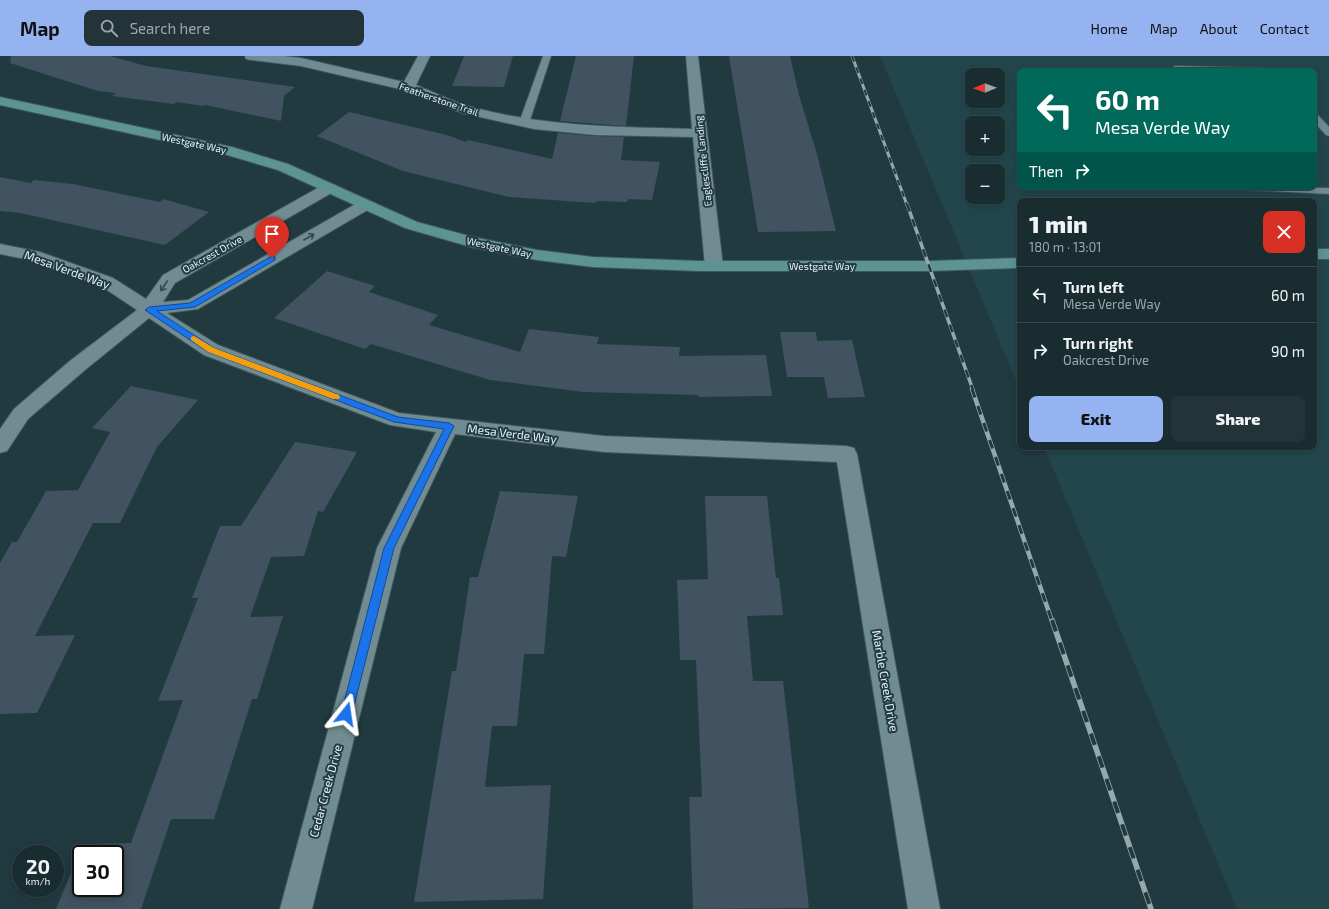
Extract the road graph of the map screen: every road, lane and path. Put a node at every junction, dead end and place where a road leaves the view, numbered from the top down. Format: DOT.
graph roads {
  1 [pos="251,56"];
  2 [pos="424,56"];
  3 [pos="547,56"];
  4 [pos="692,56"];
  5 [pos="303,59"];
  6 [pos="408,87"];
  7 [pos="0,101"];
  8 [pos="1317,119"];
  9 [pos="524,123"];
  10 [pos="700,133"];
  11 [pos="1329,133"];
  12 [pos="329,188"];
  13 [pos="1309,190"];
  14 [pos="1329,191"];
  15 [pos="365,205"];
  16 [pos="0,249"];
  17 [pos="1317,254"];
  18 [pos="1329,254"];
  19 [pos="1017,263"];
  20 [pos="714,266"];
  21 [pos="149,310"];
  22 [pos="449,426"];
  23 [pos="0,445"];
  24 [pos="846,454"];
  25 [pos="296,909"];
  26 [pos="924,909"];
  1 -- 5 [label="street, Featherstone Trail"];
  2 -- 6 [label="street"];
  3 -- 9 [label="lane"];
  4 -- 10 [label="street, Eaglescliffe Landing"];
  5 -- 6 [label="street, Featherstone Trail"];
  6 -- 9 [label="street, Featherstone Trail"];
  7 -- 12 [label="street, Westgate Way"];
  8 -- 11 [label="lane"];
  9 -- 10 [label="street, Featherstone Trail"];
  10 -- 20 [label="street, Eaglescliffe Landing"];
  12 -- 15 [label="street, Westgate Way"];
  12 -- 21 [label="street, Oakcrest Drive, one-way"];
  13 -- 14 [label="lane"];
  15 -- 20 [label="street, Westgate Way"];
  21 -- 15 [label="street, one-way"];
  16 -- 21 [label="street, Mesa Verde Way"];
  17 -- 18 [label="street"];
  19 -- 20 [label="street, Westgate Way"];
  21 -- 22 [label="street, Mesa Verde Way"];
  21 -- 23 [label="street, Oakcrest Drive"];
  22 -- 24 [label="street, Mesa Verde Way"];
  22 -- 25 [label="street, Cedar Creek Drive"];
  24 -- 26 [label="street, Marble Creek Drive"];
}
